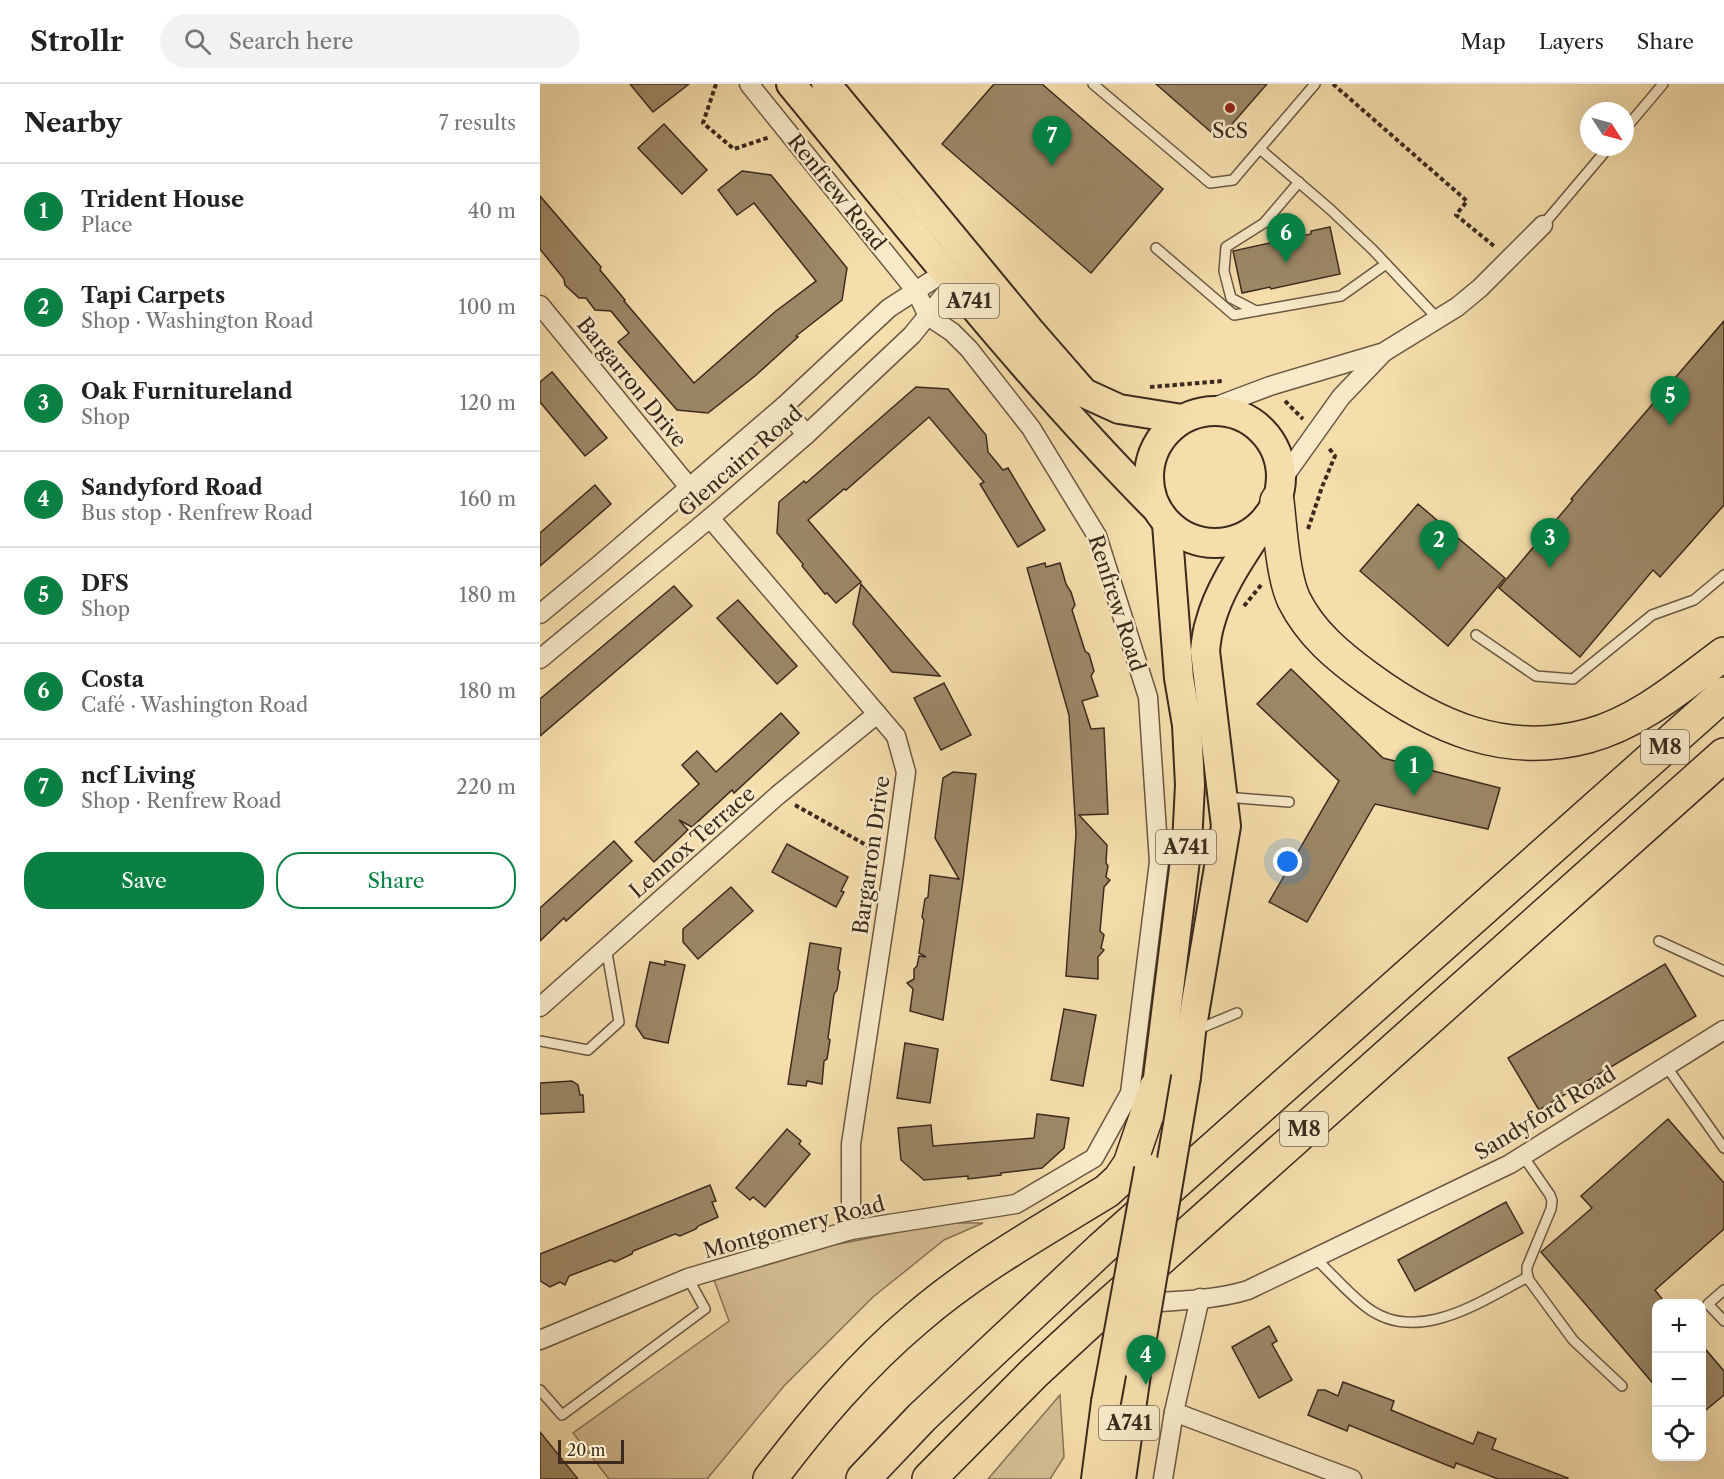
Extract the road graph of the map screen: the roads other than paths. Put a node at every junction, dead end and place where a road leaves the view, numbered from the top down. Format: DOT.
graph roads {
  1 [pos="749,84"];
  2 [pos="791,84"];
  3 [pos="826,84"];
  4 [pos="1093,84"];
  5 [pos="1315,84"];
  6 [pos="1664,84"];
  7 [pos="1634,119"];
  8 [pos="1260,148"];
  9 [pos="1602,156"];
  10 [pos="1299,183"];
  11 [pos="1544,225"];
  12 [pos="1156,248"];
  13 [pos="1386,264"];
  14 [pos="950,277"];
  15 [pos="916,291"];
  16 [pos="540,304"];
  17 [pos="1256,311"];
  18 [pos="928,316"];
  19 [pos="1438,319"];
  20 [pos="1384,352"];
  21 [pos="784,406"];
  22 [pos="1191,416"];
  23 [pos="806,435"];
  24 [pos="689,487"];
  25 [pos="1274,500"];
  26 [pos="1162,517"];
  27 [pos="710,518"];
  28 [pos="1724,575"];
  29 [pos="610,578"];
  30 [pos="540,614"];
  31 [pos="1476,635"];
  32 [pos="1724,654"];
  33 [pos="540,659"];
  34 [pos="1724,694"];
  35 [pos="877,714"];
  36 [pos="1724,755"];
  37 [pos="1223,797"];
  38 [pos="1289,802"];
  39 [pos="1659,941"];
  40 [pos="606,947"];
  41 [pos="1724,971"];
  42 [pos="540,1007"];
  43 [pos="1237,1013"];
  44 [pos="1724,1030"];
  45 [pos="1191,1032"];
  46 [pos="540,1041"];
  47 [pos="1666,1066"];
  48 [pos="1156,1088"];
  49 [pos="1724,1148"];
  50 [pos="1523,1156"];
  51 [pos="1094,1158"];
  52 [pos="851,1230"];
  53 [pos="1315,1258"];
  54 [pos="1528,1277"];
  55 [pos="688,1278"];
  56 [pos="1724,1290"];
  57 [pos="1200,1298"];
  58 [pos="1148,1303"];
  59 [pos="1724,1321"];
  60 [pos="540,1340"];
  61 [pos="1034,1373"];
  62 [pos="1622,1386"];
  63 [pos="540,1390"];
  64 [pos="1174,1412"];
  65 [pos="770,1479"];
  66 [pos="863,1479"];
  67 [pos="929,1479"];
  68 [pos="946,1479"];
  69 [pos="1096,1479"];
  70 [pos="1121,1479"];
  71 [pos="1163,1479"];
  72 [pos="1352,1479"];
  1 -- 15 [label="street, Renfrew Road"];
  2 -- 14 [label="main road, Renfrew Road / A741"];
  3 -- 22 [label="main road, A741"];
  4 -- 8 [label="lane"];
  5 -- 8 [label="lane"];
  6 -- 7 [label="lane"];
  8 -- 10 [label="lane"];
  9 -- 11 [label="lane"];
  10 -- 13 [label="lane"];
  10 -- 17 [label="lane"];
  11 -- 19 [label="street"];
  12 -- 17 [label="lane"];
  13 -- 17 [label="lane"];
  13 -- 19 [label="lane"];
  14 -- 15 [label="street, Glencairn Road"];
  14 -- 18 [label="street, Glencairn Road"];
  14 -- 26 [label="main road, Renfrew Road / A741"];
  15 -- 18 [label="street, Renfrew Road"];
  15 -- 21 [label="street, Glencairn Road"];
  16 -- 24 [label="street, Bargarron Drive"];
  18 -- 23 [label="street, Glencairn Road"];
  18 -- 51 [label="street, Renfrew Road"];
  19 -- 20 [label="street"];
  20 -- 22 [label="street"];
  20 -- 25 [label="street"];
  21 -- 23 [label="street"];
  21 -- 24 [label="street, Glencairn Road"];
  22 -- 25 [label="main road"];
  22 -- 26 [label="main road"];
  23 -- 27 [label="street, Glencairn Road"];
  24 -- 29 [label="street, Glencairn Road"];
  25 -- 26 [label="main road"];
  25 -- 32 [label="highway"];
  25 -- 37 [label="main road, A741"];
  26 -- 48 [label="main road, A741"];
  27 -- 29 [label="street, Glencairn Road"];
  27 -- 35 [label="street, Bargarron Drive"];
  28 -- 31 [label="lane"];
  29 -- 30 [label="street, Glencairn Road"];
  29 -- 33 [label="street, Glencairn Road"];
  34 -- 66 [label="highway, M8"];
  35 -- 40 [label="street, Lennox Terrace"];
  35 -- 52 [label="street, Bargarron Drive"];
  36 -- 61 [label="highway, M8"];
  37 -- 38 [label="lane"];
  37 -- 45 [label="main road, A741"];
  39 -- 41 [label="lane"];
  40 -- 42 [label="street, Lennox Terrace"];
  40 -- 46 [label="lane"];
  43 -- 45 [label="lane"];
  44 -- 47 [label="street, Sandyford Road"];
  45 -- 58 [label="main road, A741, bridge"];
  47 -- 49 [label="lane"];
  47 -- 50 [label="street, Sandyford Road"];
  48 -- 65 [label="highway"];
  48 -- 69 [label="main road, A741, bridge"];
  50 -- 53 [label="street, Sandyford Road"];
  50 -- 54 [label="lane"];
  51 -- 52 [label="street, Montgomery Road"];
  52 -- 55 [label="street, Montgomery Road"];
  53 -- 54 [label="lane"];
  53 -- 57 [label="street, Sandyford Road"];
  54 -- 62 [label="lane"];
  55 -- 60 [label="street, Montgomery Road"];
  55 -- 63 [label="lane"];
  56 -- 59 [label="lane"];
  57 -- 58 [label="street, Sandyford Road"];
  57 -- 64 [label="street"];
  58 -- 70 [label="main road, A741, bridge"];
  61 -- 67 [label="highway, M8"];
  61 -- 68 [label="highway"];
  64 -- 71 [label="street"];
  64 -- 72 [label="street"];
}
